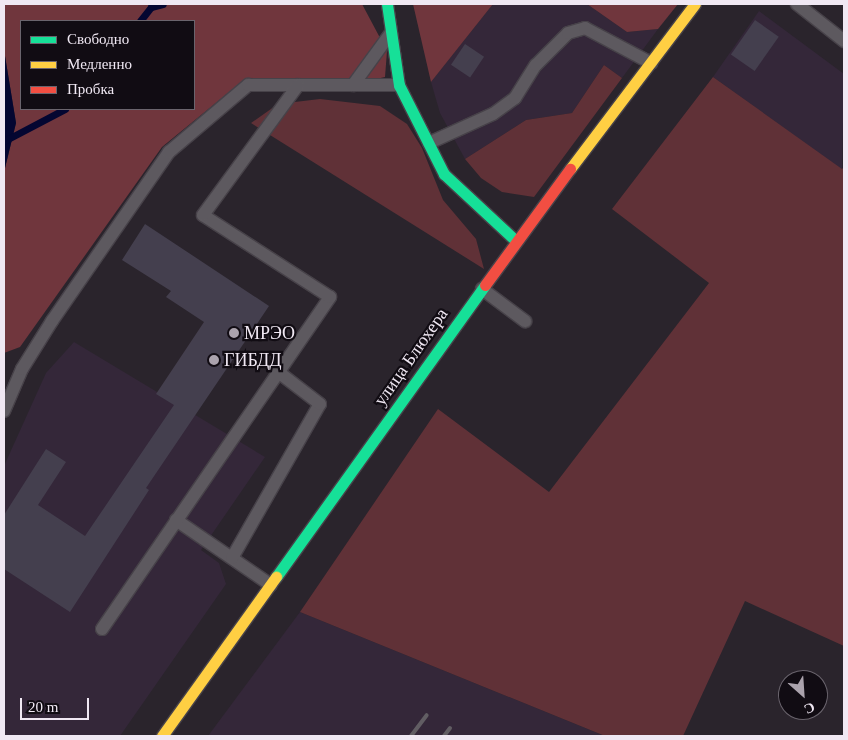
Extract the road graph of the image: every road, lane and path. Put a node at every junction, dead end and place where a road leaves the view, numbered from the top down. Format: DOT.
graph roads {
  1 [pos="381,4"];
  2 [pos="695,4"];
  3 [pos="798,4"];
  4 [pos="388,10"];
  5 [pos="392,32"];
  6 [pos="844,41"];
  7 [pos="651,63"];
  8 [pos="399,84"];
  9 [pos="298,85"];
  10 [pos="353,85"];
  11 [pos="429,143"];
  12 [pos="516,241"];
  13 [pos="482,289"];
  14 [pos="525,320"];
  15 [pos="277,371"];
  16 [pos="4,411"];
  17 [pos="176,520"];
  18 [pos="232,558"];
  19 [pos="271,584"];
  20 [pos="102,629"];
  21 [pos="162,736"];
  1 -- 4 [label="lane"];
  2 -- 7 [label="main road, улица Блюхера"];
  3 -- 6 [label="lane"];
  4 -- 5 [label="main road"];
  5 -- 8 [label="main road"];
  5 -- 10 [label="lane"];
  7 -- 11 [label="lane"];
  7 -- 12 [label="main road, улица Блюхера"];
  8 -- 10 [label="lane"];
  8 -- 11 [label="main road"];
  9 -- 10 [label="lane"];
  9 -- 15 [label="lane"];
  9 -- 16 [label="lane"];
  11 -- 12 [label="main road"];
  12 -- 13 [label="main road, улица Блюхера"];
  13 -- 14 [label="lane"];
  13 -- 19 [label="main road, улица Блюхера"];
  15 -- 17 [label="lane"];
  15 -- 18 [label="lane"];
  17 -- 18 [label="lane"];
  17 -- 20 [label="lane"];
  18 -- 19 [label="lane"];
  19 -- 21 [label="main road, улица Блюхера"];
}
